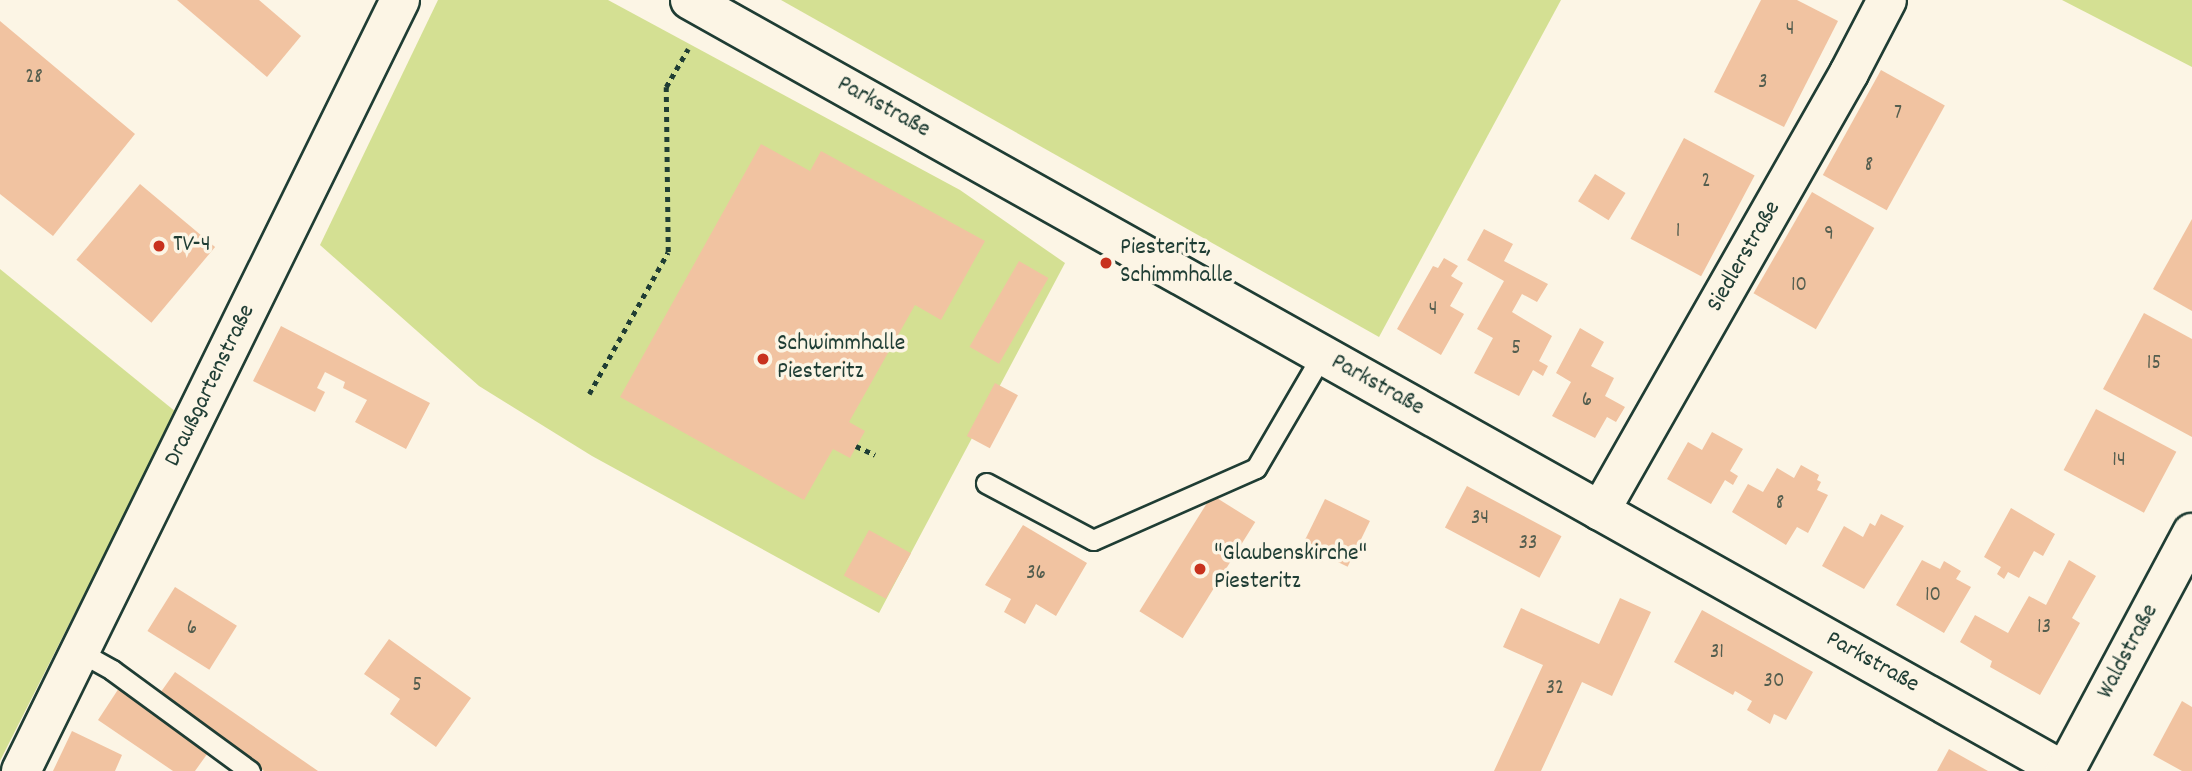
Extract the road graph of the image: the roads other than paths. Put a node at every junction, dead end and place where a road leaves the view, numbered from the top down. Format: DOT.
graph roads {
  1 [pos="400,0"];
  2 [pos="690,0"];
  3 [pos="1887,0"];
  4 [pos="1322,355"];
  5 [pos="986,483"];
  6 [pos="1600,511"];
  7 [pos="2192,533"];
  8 [pos="80,652"];
  9 [pos="21,771"];
  10 [pos="250,771"];
  11 [pos="2065,771"];
  1 -- 8 [label="street, Draußgartenstraße"];
  2 -- 4 [label="street, Parkstraße"];
  3 -- 6 [label="street, Siedlerstraße"];
  4 -- 5 [label="lane"];
  4 -- 6 [label="street, Parkstraße"];
  6 -- 11 [label="street, Parkstraße"];
  7 -- 11 [label="street, Waldstraße"];
  8 -- 9 [label="street, Draußgartenstraße"];
  8 -- 10 [label="lane"];
}
